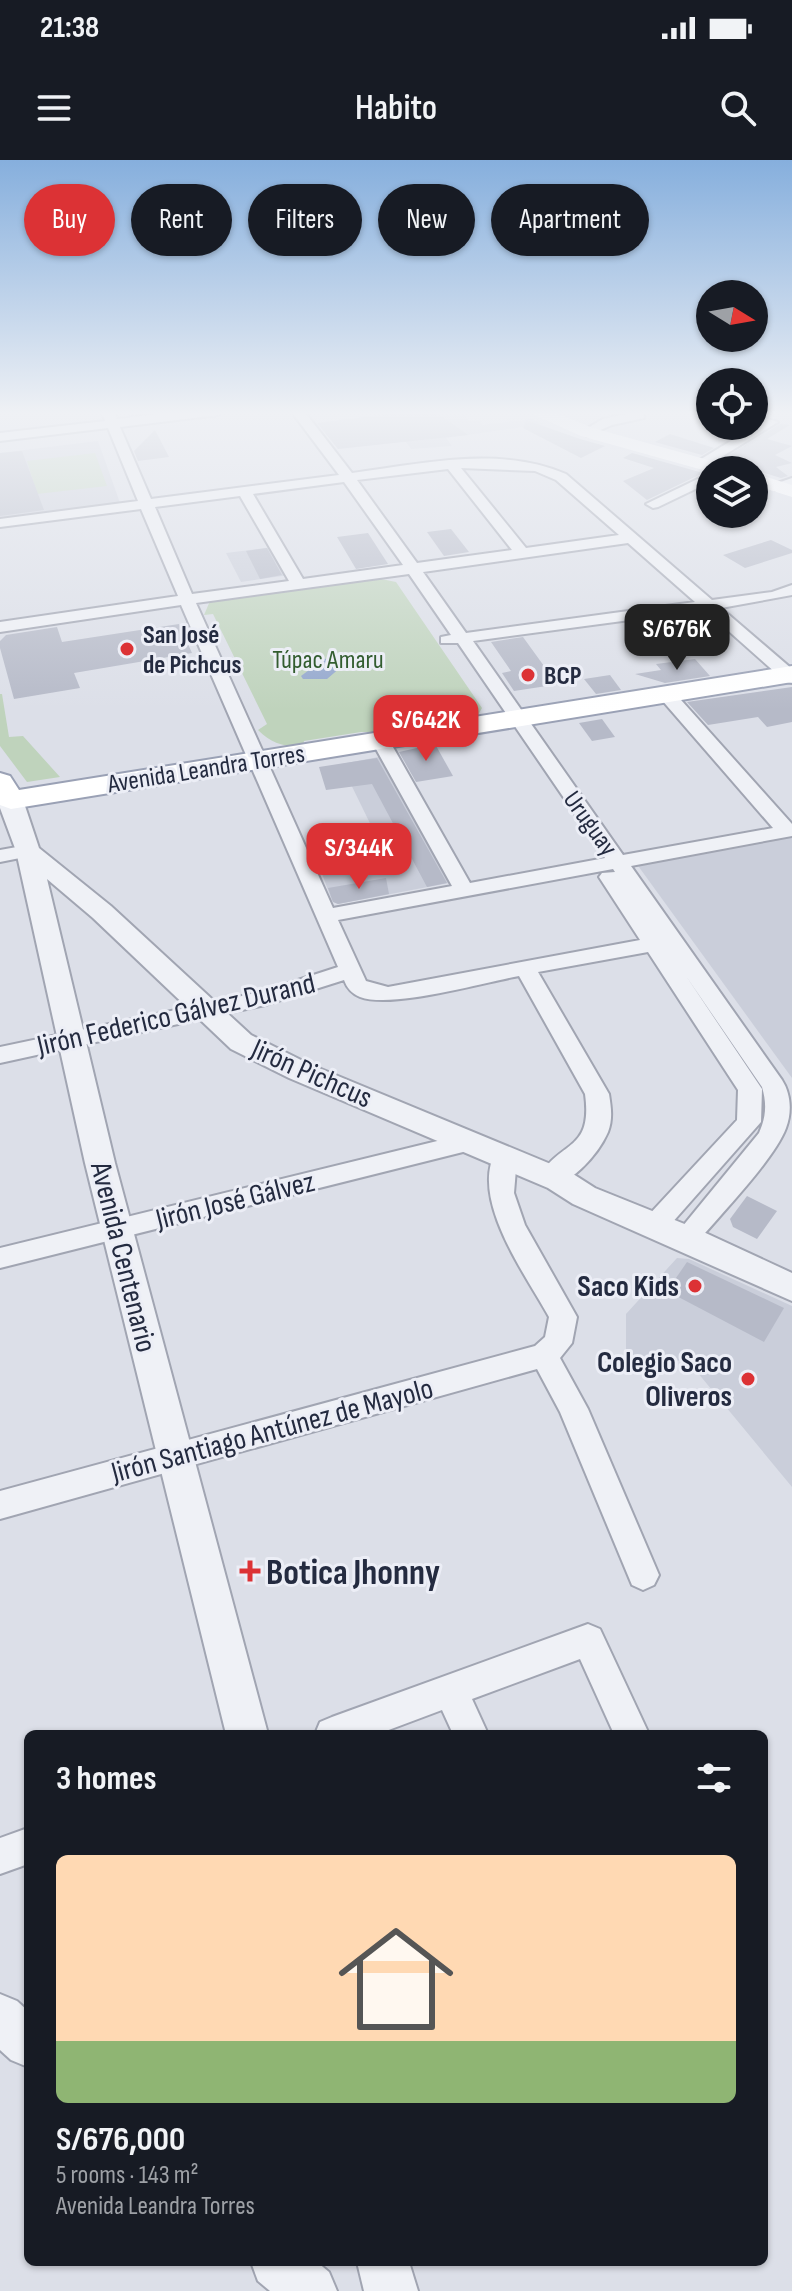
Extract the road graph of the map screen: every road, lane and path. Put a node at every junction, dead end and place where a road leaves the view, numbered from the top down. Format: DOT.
graph roads {
  1 [pos="91,510"];
  2 [pos="148,510"];
  3 [pos="256,510"];
  4 [pos="366,510"];
  5 [pos="488,510"];
  6 [pos="598,510"];
  7 [pos="0,523"];
  8 [pos="631,538"];
  9 [pos="523,554"];
  10 [pos="406,571"];
  11 [pos="297,582"];
  12 [pos="792,590"];
  13 [pos="185,598"];
  14 [pos="707,604"];
  15 [pos="0,627"];
  16 [pos="454,639"];
  17 [pos="791,676"];
  18 [pos="667,695"];
  19 [pos="496,710"];
  20 [pos="380,740"];
  21 [pos="255,760"];
  22 [pos="4,795"];
  23 [pos="789,831"];
  24 [pos="14,853"];
  25 [pos="610,863"];
  26 [pos="464,890"];
  27 [pos="326,916"];
  28 [pos="652,944"];
  29 [pos="525,968"];
  30 [pos="350,970"];
  31 [pos="208,1009"];
  32 [pos="70,1040"];
  33 [pos="0,1055"];
  34 [pos="470,1142"];
  35 [pos="505,1157"];
  36 [pos="556,1179"];
  37 [pos="661,1218"];
  38 [pos="117,1229"];
  39 [pos="692,1232"];
  40 [pos="0,1258"];
  41 [pos="792,1269"];
  42 [pos="792,1288"];
  43 [pos="544,1355"];
  44 [pos="176,1457"];
  45 [pos="0,1505"];
  46 [pos="643,1575"];
  47 [pos="450,1691"];
  48 [pos="246,1730"];
  49 [pos="343,1730"];
  50 [pos="469,1730"];
  51 [pos="630,1730"];
  52 [pos="24,1847"];
  53 [pos="0,1856"];
  54 [pos="0,2018"];
  55 [pos="24,2039"];
  56 [pos="282,2266"];
  57 [pos="384,2266"];
  58 [pos="310,2291"];
  59 [pos="391,2291"];
  1 -- 7 [label="street"];
  2 -- 13 [label="street"];
  3 -- 11 [label="street"];
  4 -- 10 [label="street, Uruguay"];
  5 -- 9 [label="street"];
  6 -- 8 [label="street"];
  8 -- 9 [label="street"];
  8 -- 14 [label="street"];
  9 -- 10 [label="street"];
  10 -- 11 [label="street"];
  10 -- 16 [label="street, Uruguay"];
  11 -- 13 [label="street"];
  12 -- 14 [label="street"];
  13 -- 15 [label="street"];
  13 -- 21 [label="street"];
  14 -- 16 [label="street"];
  14 -- 17 [label="street"];
  16 -- 19 [label="street, Uruguay"];
  16 -- 19 [label="street, Uruguay"];
  17 -- 18 [label="main road, Avenida Leandra Torres"];
  18 -- 19 [label="main road, Avenida Leandra Torres"];
  18 -- 23 [label="street"];
  19 -- 20 [label="main road, Avenida Leandra Torres"];
  19 -- 25 [label="street, Uruguay"];
  20 -- 21 [label="main road, Avenida Leandra Torres"];
  20 -- 26 [label="street"];
  21 -- 22 [label="main road, Avenida Leandra Torres"];
  21 -- 27 [label="street"];
  22 -- 24 [label="street, Avenida Centenario"];
  23 -- 25 [label="street"];
  24 -- 31 [label="street, Jirón Pichcus"];
  24 -- 32 [label="street, Avenida Centenario"];
  25 -- 26 [label="street"];
  25 -- 28 [label="street, Uruguay"];
  25 -- 39 [label="street, Uruguay"];
  26 -- 27 [label="street"];
  27 -- 30 [label="street"];
  28 -- 29 [label="street"];
  28 -- 37 [label="street, Uruguay"];
  29 -- 30 [label="street"];
  29 -- 36 [label="street"];
  30 -- 31 [label="street, Jirón Federico Gálvez Durand"];
  31 -- 32 [label="street, Jirón Federico Gálvez Durand"];
  31 -- 34 [label="street, Jirón Pichcus"];
  32 -- 33 [label="street, Jirón Federico Gálvez Durand"];
  32 -- 38 [label="street, Avenida Centenario"];
  34 -- 35 [label="street, Jirón Pichcus"];
  34 -- 38 [label="street, Jirón José Gálvez"];
  35 -- 36 [label="street, Jirón Pichcus"];
  35 -- 43 [label="street"];
  36 -- 37 [label="street, Jirón Pichcus"];
  37 -- 39 [label="street, Jirón Pichcus"];
  38 -- 40 [label="street, Jirón José Gálvez"];
  38 -- 44 [label="street, Avenida Centenario"];
  39 -- 41 [label="street"];
  39 -- 42 [label="street"];
  43 -- 44 [label="street, Jirón Santiago Antúnez de Mayolo"];
  43 -- 46 [label="street"];
  44 -- 45 [label="street, Jirón Santiago Antúnez de Mayolo"];
  44 -- 48 [label="street, Avenida Centenario"];
  47 -- 49 [label="street"];
  47 -- 50 [label="street"];
  47 -- 51 [label="street"];
  52 -- 53 [label="street"];
  54 -- 55 [label="street"];
  56 -- 58 [label="street"];
  57 -- 59 [label="street"];
}
